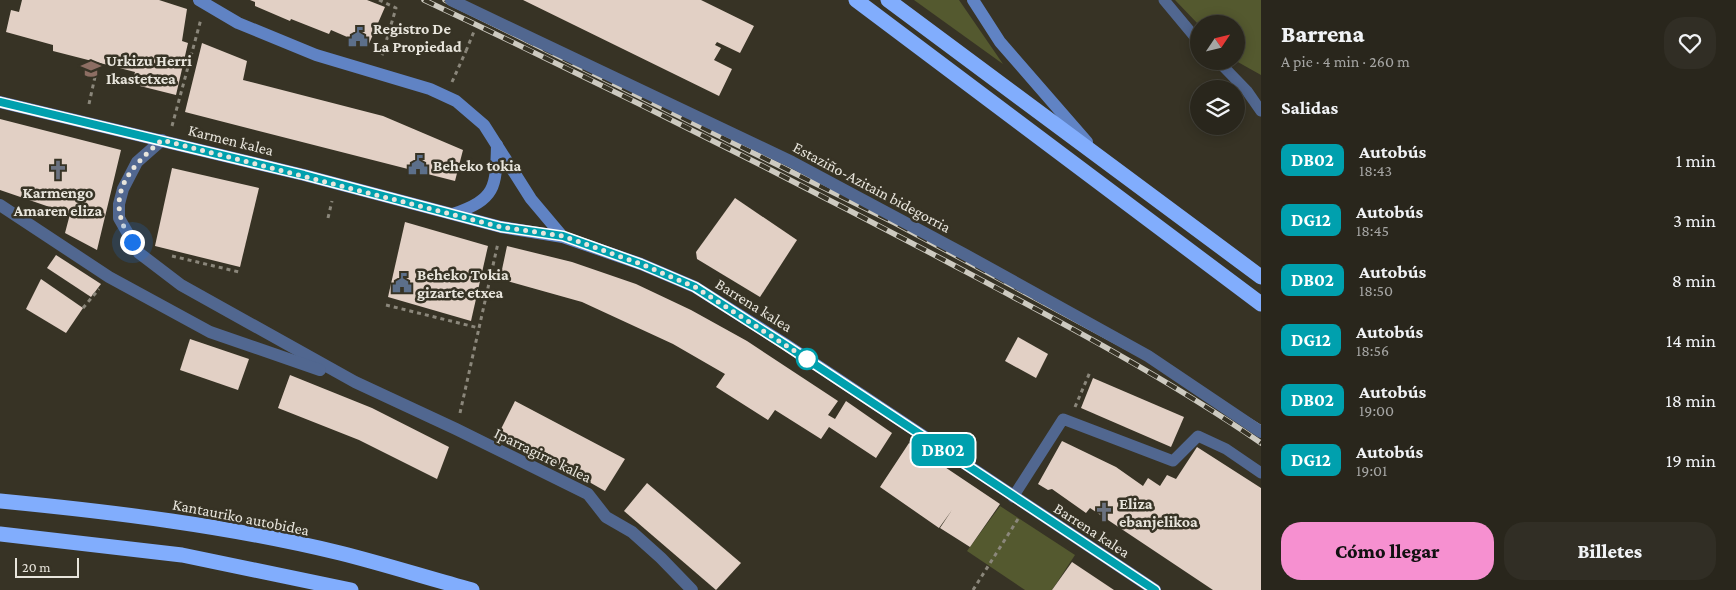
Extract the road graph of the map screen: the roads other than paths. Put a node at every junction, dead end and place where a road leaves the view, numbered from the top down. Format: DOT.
graph roads {
  1 [pos="451,0"];
  2 [pos="856,0"];
  3 [pos="888,0"];
  4 [pos="973,0"];
  5 [pos="1164,0"];
  6 [pos="202,2"];
  7 [pos="1190,31"];
  8 [pos="1227,70"];
  9 [pos="0,102"];
  10 [pos="1261,111"];
  11 [pos="165,141"];
  12 [pos="497,145"];
  13 [pos="1102,159"];
  14 [pos="0,205"];
  15 [pos="453,214"];
  16 [pos="563,236"];
  17 [pos="1261,277"];
  18 [pos="1261,304"];
  19 [pos="355,382"];
  20 [pos="1261,432"];
  21 [pos="1261,472"];
  22 [pos="1013,497"];
  23 [pos="0,501"];
  24 [pos="0,534"];
  25 [pos="350,590"];
  26 [pos="472,590"];
  27 [pos="692,590"];
  28 [pos="1155,590"];
  1 -- 20 [label="street, Estaziño-Azitain bidegorria, bridge"];
  2 -- 18 [label="highway"];
  3 -- 13 [label="highway"];
  4 -- 13 [label="street"];
  5 -- 7 [label="lane"];
  6 -- 12 [label="street"];
  8 -- 10 [label="lane"];
  9 -- 11 [label="street, Karmen kalea"];
  11 -- 15 [label="street, Karmen kalea"];
  11 -- 19 [label="street, Iparragirre kalea"];
  12 -- 15 [label="street"];
  12 -- 16 [label="street"];
  13 -- 17 [label="highway"];
  14 -- 19 [label="street, Iparragirre kalea"];
  15 -- 16 [label="street, Karmen kalea"];
  16 -- 22 [label="street, Barrena kalea"];
  19 -- 27 [label="street, Iparragirre kalea"];
  21 -- 22 [label="lane"];
  22 -- 28 [label="street, Barrena kalea"];
  23 -- 26 [label="highway, Kantauriko autobidea"];
  24 -- 25 [label="highway"];
}
